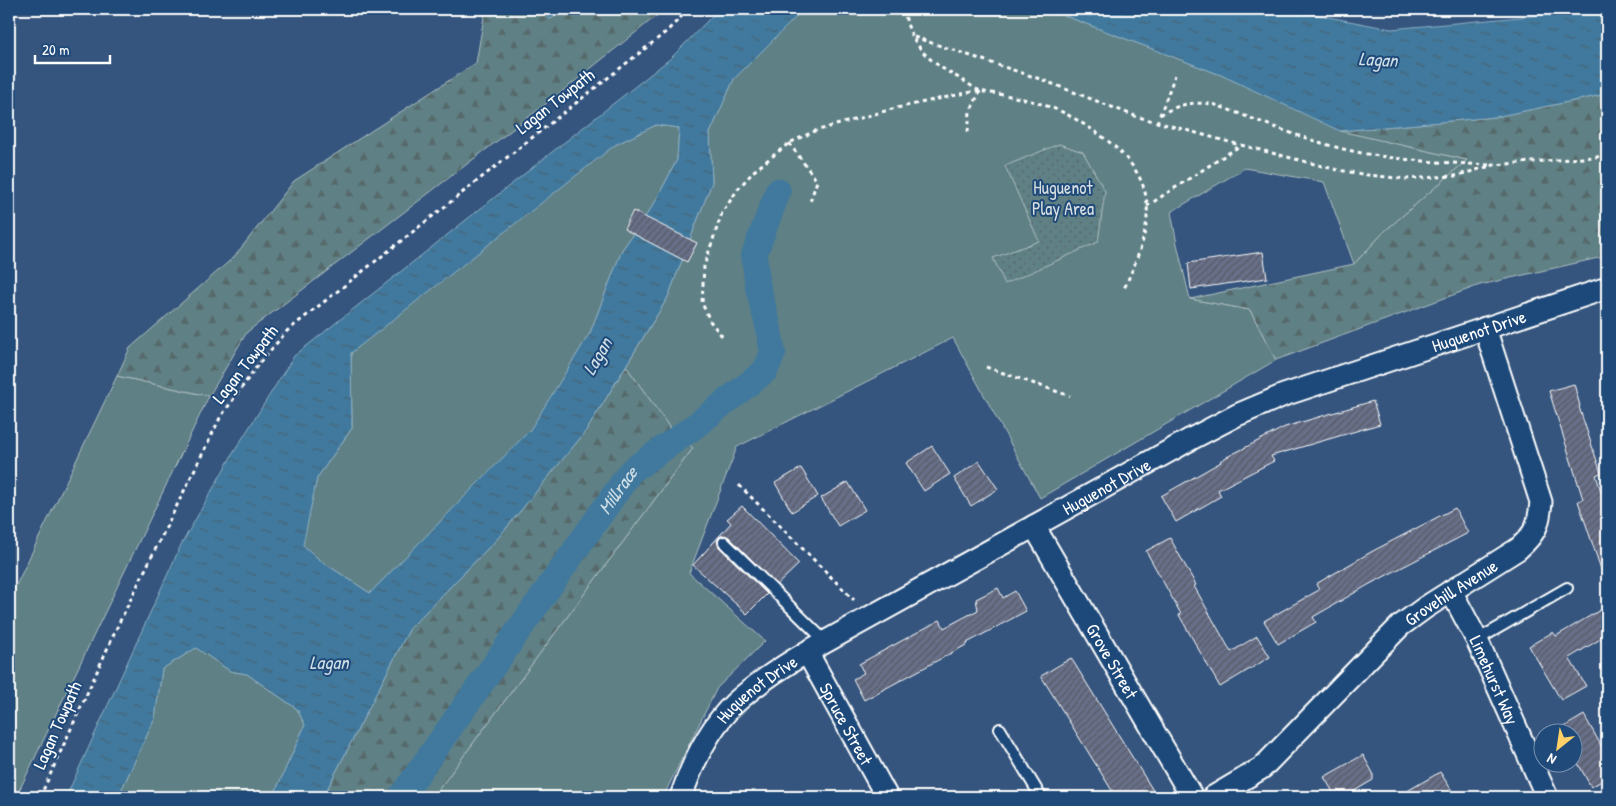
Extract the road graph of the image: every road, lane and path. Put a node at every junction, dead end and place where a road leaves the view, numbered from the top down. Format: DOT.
graph roads {
  1 [pos="689,9"];
  2 [pos="904,9"];
  3 [pos="1381,9"];
  4 [pos="1440,9"];
  5 [pos="913,37"];
  6 [pos="1176,74"];
  7 [pos="980,90"];
  8 [pos="1160,115"];
  9 [pos="1157,123"];
  10 [pos="968,132"];
  11 [pos="789,143"];
  12 [pos="1241,145"];
  13 [pos="1607,156"];
  14 [pos="1494,165"];
  15 [pos="810,202"];
  16 [pos="1147,206"];
  17 [pos="1607,288"];
  18 [pos="1123,291"];
  19 [pos="1485,328"];
  20 [pos="722,336"];
  21 [pos="986,367"];
  22 [pos="1070,396"];
  23 [pos="739,485"];
  24 [pos="1034,526"];
  25 [pos="724,542"];
  26 [pos="1568,588"];
  27 [pos="1451,591"];
  28 [pos="870,616"];
  29 [pos="1477,640"];
  30 [pos="816,646"];
  31 [pos="1000,729"];
  32 [pos="40,797"];
  33 [pos="681,797"];
  34 [pos="887,797"];
  35 [pos="1041,797"];
  36 [pos="1192,797"];
  37 [pos="1213,797"];
  38 [pos="1547,797"];
  1 -- 32 [label="path, Lagan Towpath"];
  2 -- 5 [label="path"];
  3 -- 4 [label="path"];
  5 -- 7 [label="path"];
  5 -- 9 [label="path"];
  6 -- 8 [label="path"];
  7 -- 10 [label="path"];
  7 -- 11 [label="path"];
  7 -- 16 [label="path"];
  8 -- 9 [label="path"];
  8 -- 14 [label="path"];
  9 -- 12 [label="path"];
  11 -- 15 [label="path"];
  11 -- 20 [label="path"];
  12 -- 14 [label="path"];
  12 -- 16 [label="path"];
  13 -- 14 [label="path"];
  16 -- 18 [label="path"];
  17 -- 19 [label="street, Huguenot Drive"];
  19 -- 24 [label="street, Huguenot Drive"];
  19 -- 27 [label="street, Grovehill Avenue"];
  21 -- 22 [label="path"];
  23 -- 28 [label="path"];
  24 -- 28 [label="street, Huguenot Drive"];
  24 -- 36 [label="street, Grove Street"];
  25 -- 30 [label="lane"];
  26 -- 29 [label="lane"];
  27 -- 29 [label="street, Limehurst Way"];
  27 -- 37 [label="street, Grovehill Avenue"];
  28 -- 30 [label="street, Huguenot Drive"];
  29 -- 38 [label="street, Limehurst Way"];
  30 -- 33 [label="street, Huguenot Drive"];
  30 -- 34 [label="street, Spruce Street"];
  31 -- 35 [label="lane"];
}
